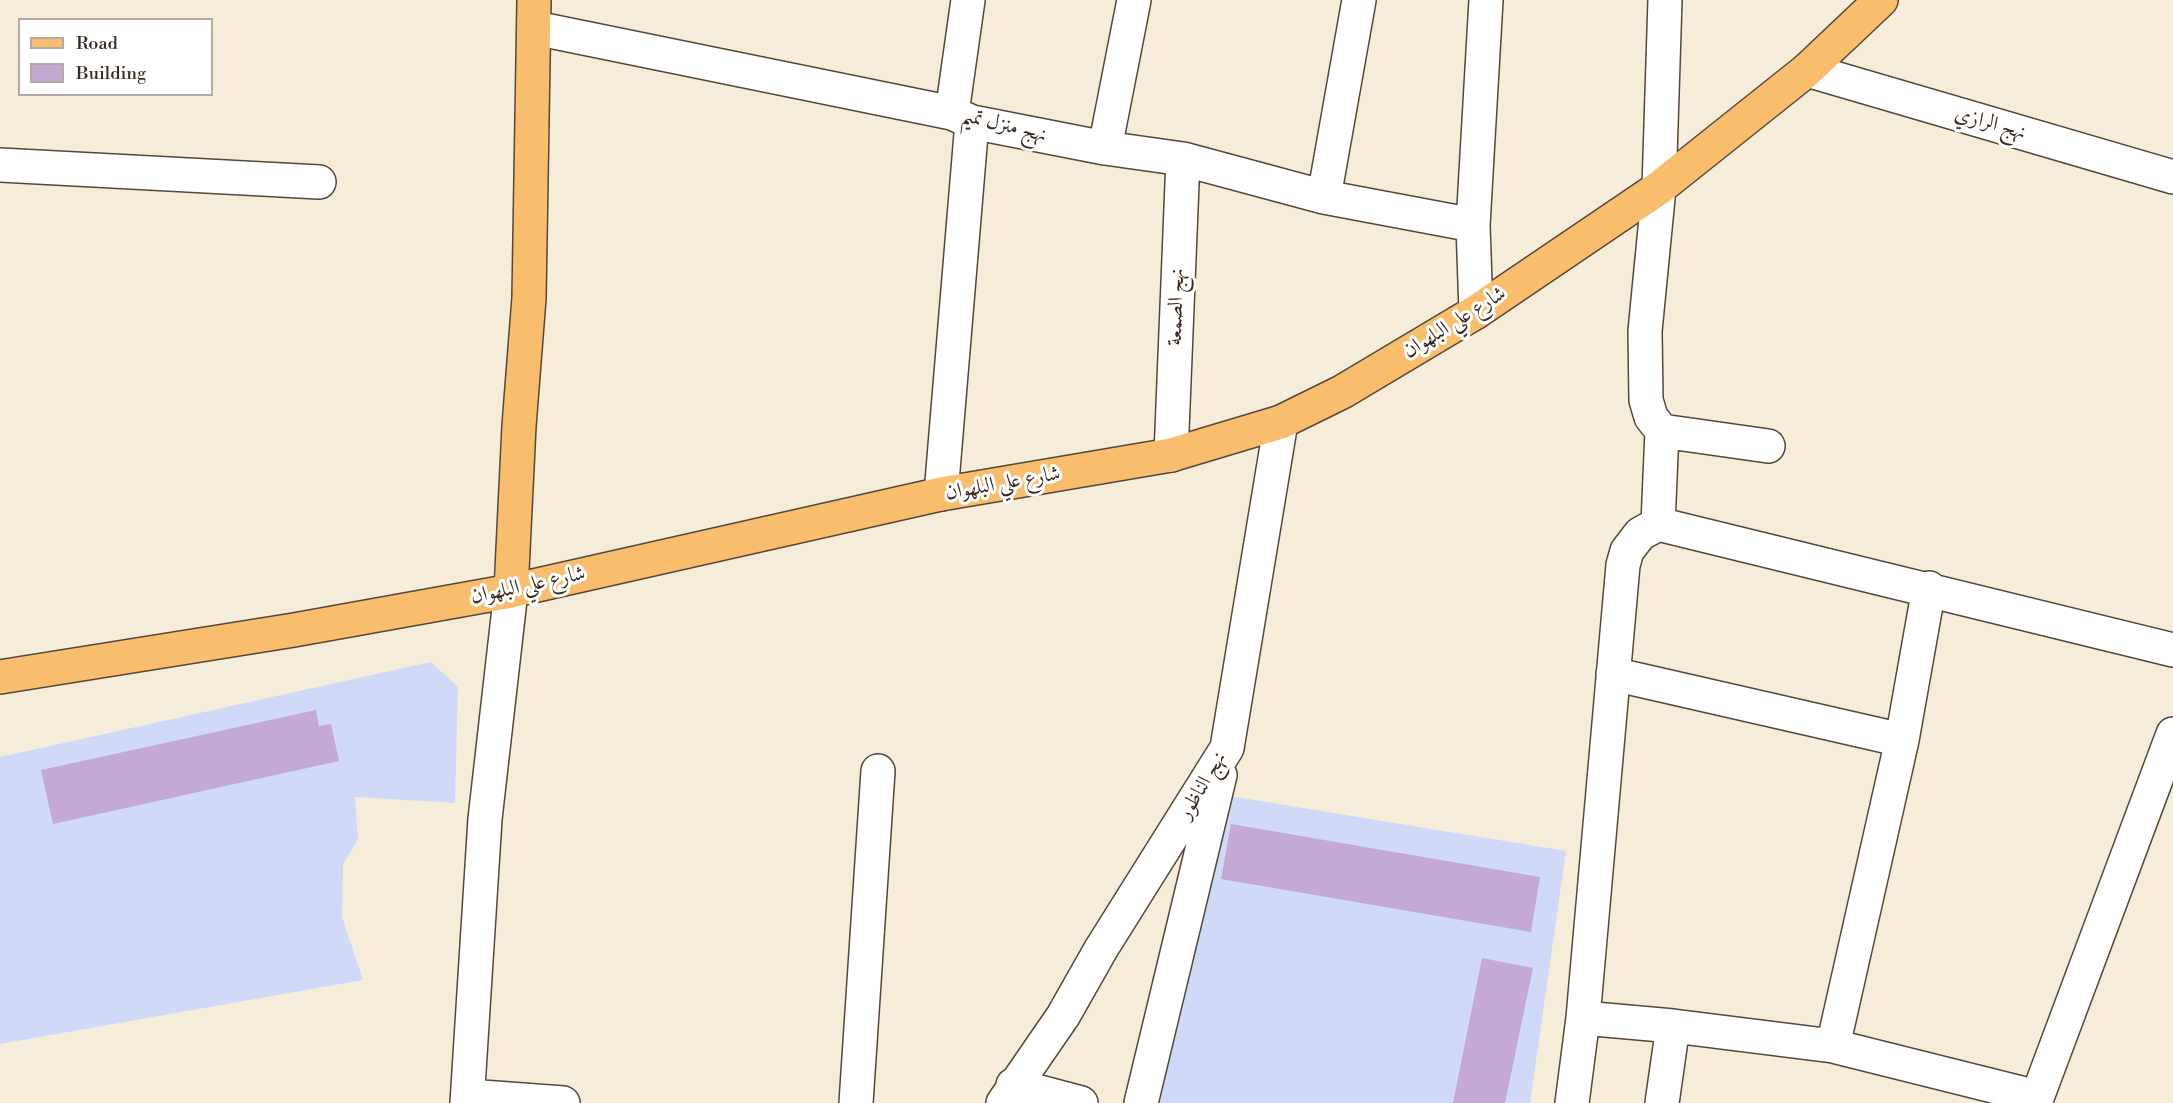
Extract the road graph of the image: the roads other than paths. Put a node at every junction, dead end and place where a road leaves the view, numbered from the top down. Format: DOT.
graph roads {
  1 [pos="968,0"];
  2 [pos="1134,0"];
  3 [pos="1359,0"];
  4 [pos="1486,0"];
  5 [pos="1665,0"];
  6 [pos="1881,0"];
  7 [pos="534,14"];
  8 [pos="1807,70"];
  9 [pos="962,118"];
  10 [pos="1105,148"];
  11 [pos="1183,159"];
  12 [pos="0,165"];
  13 [pos="2173,177"];
  14 [pos="319,182"];
  15 [pos="1659,188"];
  16 [pos="1324,197"];
  17 [pos="1473,225"];
  18 [pos="1476,312"];
  19 [pos="1281,422"];
  20 [pos="1662,431"];
  21 [pos="1768,446"];
  22 [pos="1171,455"];
  23 [pos="942,494"];
  24 [pos="1658,524"];
  25 [pos="1929,588"];
  26 [pos="511,591"];
  27 [pos="2173,650"];
  28 [pos="1613,674"];
  29 [pos="0,677"];
  30 [pos="2173,734"];
  31 [pos="1902,740"];
  32 [pos="1227,748"];
  33 [pos="878,771"];
  34 [pos="1582,1018"];
  35 [pos="1673,1026"];
  36 [pos="1833,1046"];
  37 [pos="1008,1094"];
  38 [pos="468,1100"];
  39 [pos="2036,1100"];
  40 [pos="563,1103"];
  41 [pos="856,1103"];
  42 [pos="1081,1103"];
  43 [pos="1142,1103"];
  44 [pos="1572,1103"];
  45 [pos="1662,1103"];
  1 -- 9 [label="street"];
  2 -- 10 [label="street"];
  3 -- 16 [label="street"];
  4 -- 17 [label="street"];
  5 -- 15 [label="street"];
  6 -- 8 [label="main road, شارع علي البلهوان"];
  7 -- 9 [label="street, نهج منزل تميم"];
  7 -- 26 [label="main road"];
  8 -- 13 [label="street, نهج الرازي"];
  8 -- 15 [label="main road, شارع علي البلهوان"];
  9 -- 10 [label="street, نهج منزل تميم"];
  9 -- 23 [label="street"];
  10 -- 11 [label="street, نهج منزل تميم"];
  11 -- 16 [label="street, نهج منزل تميم"];
  11 -- 22 [label="street, نهج الصمعة"];
  12 -- 14 [label="street"];
  15 -- 18 [label="main road, شارع علي البلهوان"];
  15 -- 20 [label="street"];
  16 -- 17 [label="street, نهج منزل تميم"];
  17 -- 18 [label="street"];
  18 -- 19 [label="main road, شارع علي البلهوان"];
  19 -- 22 [label="main road, شارع علي البلهوان"];
  19 -- 32 [label="street, نهج الناظور"];
  20 -- 21 [label="street"];
  20 -- 24 [label="street"];
  22 -- 23 [label="main road, شارع علي البلهوان"];
  23 -- 26 [label="main road, شارع علي البلهوان"];
  24 -- 25 [label="street"];
  24 -- 28 [label="street"];
  25 -- 27 [label="street"];
  25 -- 31 [label="street"];
  26 -- 29 [label="main road, شارع علي البلهوان"];
  26 -- 38 [label="street"];
  28 -- 31 [label="street"];
  28 -- 34 [label="street"];
  30 -- 39 [label="street"];
  31 -- 36 [label="street"];
  32 -- 37 [label="street, نهج الناظور"];
  32 -- 43 [label="street"];
  33 -- 41 [label="street"];
  34 -- 35 [label="street"];
  34 -- 44 [label="street"];
  35 -- 36 [label="street"];
  35 -- 45 [label="street"];
  36 -- 39 [label="street"];
  37 -- 42 [label="street"];
  38 -- 40 [label="street"];
}
